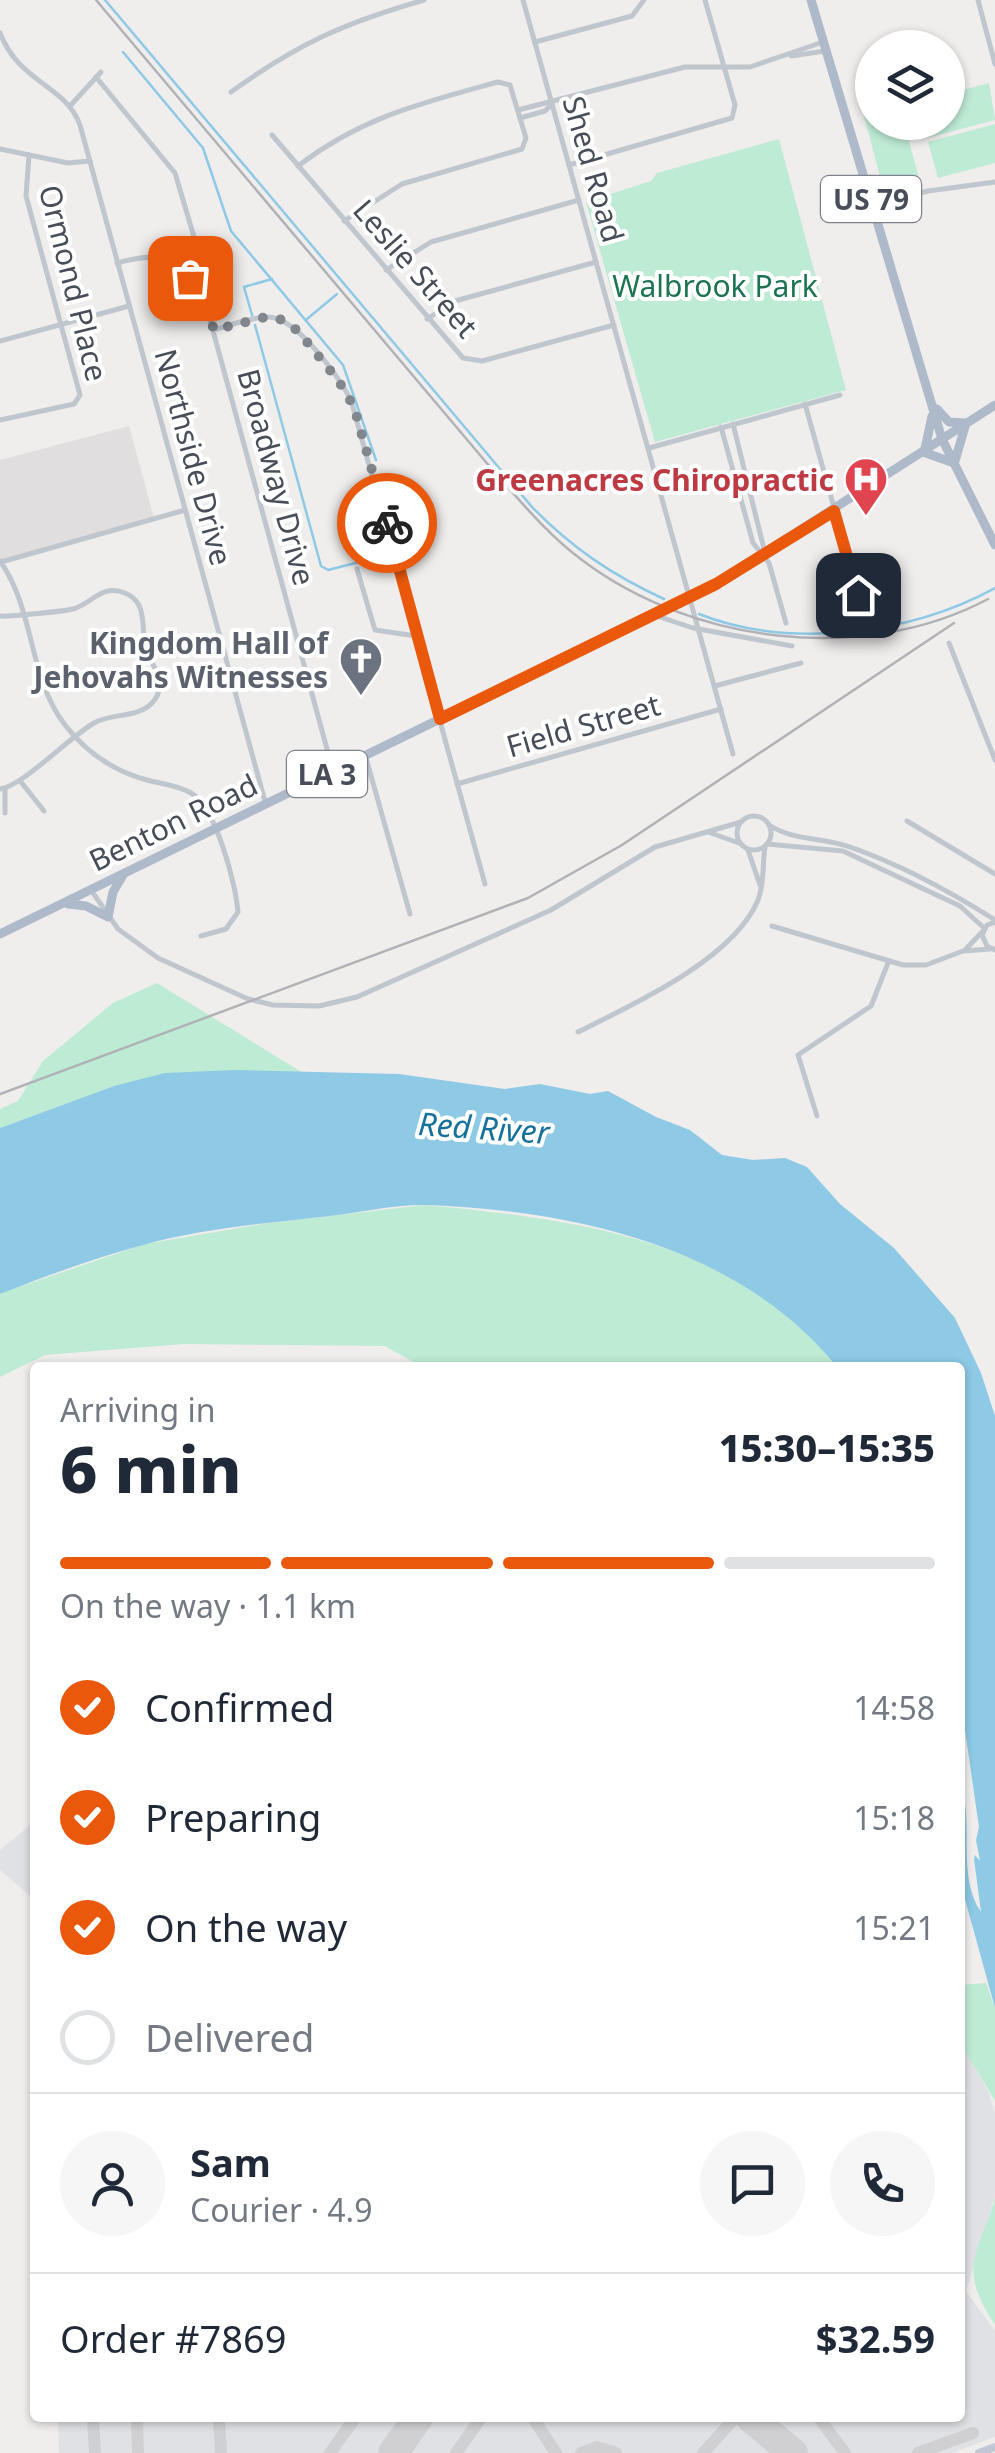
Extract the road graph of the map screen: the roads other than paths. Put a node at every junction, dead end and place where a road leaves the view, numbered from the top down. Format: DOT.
graph roads {
  1 [pos="424,0"];
  2 [pos="523,0"];
  3 [pos="644,0"];
  4 [pos="706,0"];
  5 [pos="811,0"];
  6 [pos="978,0"];
  7 [pos="401,3"];
  8 [pos="0,34"];
  9 [pos="535,42"];
  10 [pos="824,46"];
  11 [pos="995,64"];
  12 [pos="724,68"];
  13 [pos="231,92"];
  14 [pos="552,104"];
  15 [pos="70,106"];
  16 [pos="519,114"];
  17 [pos="272,135"];
  18 [pos="0,148"];
  19 [pos="29,155"];
  20 [pos="90,161"];
  21 [pos="569,165"];
  22 [pos="298,166"];
  23 [pos="995,182"];
  24 [pos="579,200"];
  25 [pos="873,205"];
  26 [pos="344,222"];
  27 [pos="596,262"];
  28 [pos="117,263"];
  29 [pos="386,270"];
  30 [pos="202,297"];
  31 [pos="129,306"];
  32 [pos="427,319"];
  33 [pos="614,324"];
  34 [pos="61,325"];
  35 [pos="214,330"];
  36 [pos="0,341"];
  37 [pos="840,395"];
  38 [pos="930,398"];
  39 [pos="805,404"];
  40 [pos="995,405"];
  41 [pos="0,420"];
  42 [pos="734,424"];
  43 [pos="966,424"];
  44 [pos="721,427"];
  45 [pos="942,439"];
  46 [pos="648,448"];
  47 [pos="924,452"];
  48 [pos="954,464"];
  49 [pos="185,510"];
  50 [pos="834,511"];
  51 [pos="995,545"];
  52 [pos="764,556"];
  53 [pos="0,561"];
  54 [pos="357,569"];
  55 [pos="690,596"];
  56 [pos="24,614"];
  57 [pos="654,614"];
  58 [pos="0,616"];
  59 [pos="786,622"];
  60 [pos="866,622"];
  61 [pos="699,629"];
  62 [pos="416,636"];
  63 [pos="949,643"];
  64 [pos="792,646"];
  65 [pos="801,663"];
  66 [pos="715,686"];
  67 [pos="721,709"];
  68 [pos="440,719"];
  69 [pos="74,736"];
  70 [pos="734,754"];
  71 [pos="365,756"];
  72 [pos="995,760"];
  73 [pos="333,771"];
  74 [pos="21,782"];
  75 [pos="457,784"];
  76 [pos="3,788"];
  77 [pos="266,805"];
  78 [pos="44,811"];
  79 [pos="5,813"];
  80 [pos="908,821"];
  81 [pos="741,822"];
  82 [pos="769,825"];
  83 [pos="216,829"];
  84 [pos="705,832"];
  85 [pos="740,843"];
  86 [pos="766,846"];
  87 [pos="748,850"];
  88 [pos="125,873"];
  89 [pos="995,874"];
  90 [pos="485,884"];
  91 [pos="761,888"];
  92 [pos="91,890"];
  93 [pos="62,904"];
  94 [pos="410,914"];
  95 [pos="108,917"];
  96 [pos="995,921"];
  97 [pos="772,926"];
  98 [pos="984,929"];
  99 [pos="0,934"];
  100 [pos="202,936"];
  101 [pos="963,950"];
  102 [pos="994,950"];
  103 [pos="888,962"];
  104 [pos="578,1032"];
  105 [pos="817,1116"];
  106 [pos="995,2447"];
  107 [pos="979,2453"];
  1 -- 7 [label="street"];
  2 -- 9 [label="street, Shed Road"];
  3 -- 9 [label="street"];
  4 -- 12 [label="street"];
  5 -- 10 [label="main road, US 79"];
  6 -- 11 [label="street"];
  7 -- 13 [label="street"];
  8 -- 15 [label="street"];
  9 -- 14 [label="street, Shed Road"];
  10 -- 12 [label="street"];
  10 -- 25 [label="main road, US 79"];
  12 -- 14 [label="street"];
  12 -- 21 [label="street"];
  14 -- 16 [label="street"];
  14 -- 21 [label="street, Shed Road"];
  15 -- 20 [label="street, Northside Drive"];
  15 -- 30 [label="street"];
  16 -- 22 [label="street"];
  16 -- 26 [label="street"];
  17 -- 22 [label="street, Leslie Street"];
  18 -- 19 [label="street"];
  19 -- 20 [label="street"];
  19 -- 34 [label="street, Ormond Place"];
  20 -- 28 [label="street, Northside Drive"];
  21 -- 24 [label="street, Shed Road"];
  22 -- 26 [label="street, Leslie Street"];
  23 -- 25 [label="street"];
  24 -- 27 [label="street, Shed Road"];
  24 -- 29 [label="street"];
  25 -- 38 [label="main road, US 79"];
  26 -- 29 [label="street, Leslie Street"];
  27 -- 32 [label="street"];
  27 -- 33 [label="street, Shed Road"];
  28 -- 30 [label="street, Broadway Drive"];
  28 -- 31 [label="street, Northside Drive"];
  29 -- 32 [label="street, Leslie Street"];
  30 -- 35 [label="street, Broadway Drive"];
  31 -- 34 [label="street"];
  31 -- 49 [label="street, Northside Drive"];
  32 -- 33 [label="street, Leslie Street"];
  33 -- 46 [label="street, Shed Road"];
  34 -- 36 [label="street"];
  34 -- 41 [label="street, Ormond Place"];
  35 -- 62 [label="street"];
  35 -- 73 [label="street, Broadway Drive"];
  37 -- 39 [label="street"];
  38 -- 43 [label="main road"];
  38 -- 45 [label="main road, US 79"];
  38 -- 47 [label="main road"];
  39 -- 42 [label="street"];
  39 -- 50 [label="street"];
  40 -- 43 [label="main road, Benton Road / LA 3"];
  42 -- 44 [label="street"];
  42 -- 52 [label="street"];
  43 -- 45 [label="main road, Benton Road / LA 3"];
  43 -- 48 [label="main road"];
  44 -- 46 [label="street"];
  44 -- 52 [label="street"];
  45 -- 47 [label="main road, Benton Road / LA 3"];
  45 -- 48 [label="main road, US 79"];
  46 -- 55 [label="street, Shed Road"];
  47 -- 48 [label="main road"];
  47 -- 50 [label="main road, Benton Road / LA 3"];
  48 -- 51 [label="main road, US 79"];
  49 -- 53 [label="street"];
  49 -- 77 [label="street, Northside Drive"];
  50 -- 52 [label="main road, Benton Road / LA 3"];
  50 -- 60 [label="street"];
  52 -- 55 [label="main road, Benton Road / LA 3"];
  52 -- 59 [label="street"];
  53 -- 56 [label="street"];
  54 -- 62 [label="street"];
  55 -- 57 [label="main road, Benton Road / LA 3"];
  55 -- 61 [label="street, Shed Road"];
  56 -- 58 [label="street"];
  56 -- 69 [label="street"];
  56 -- 69 [label="street"];
  57 -- 61 [label="street"];
  57 -- 68 [label="main road, Benton Road / LA 3"];
  61 -- 64 [label="street"];
  61 -- 66 [label="street, Shed Road"];
  62 -- 68 [label="street"];
  63 -- 72 [label="street"];
  65 -- 66 [label="street"];
  66 -- 67 [label="street, Shed Road"];
  67 -- 70 [label="street, Shed Road"];
  67 -- 75 [label="street, Field Street"];
  68 -- 71 [label="main road, Benton Road / LA 3"];
  68 -- 75 [label="street"];
  69 -- 74 [label="street"];
  69 -- 83 [label="street"];
  71 -- 73 [label="main road, Benton Road / LA 3"];
  71 -- 94 [label="street"];
  73 -- 77 [label="main road, Benton Road / LA 3"];
  74 -- 76 [label="street"];
  74 -- 78 [label="street"];
  75 -- 90 [label="street"];
  76 -- 79 [label="street"];
  77 -- 83 [label="main road, Benton Road / LA 3"];
  80 -- 89 [label="street"];
  81 -- 82 [label="street"];
  81 -- 84 [label="street"];
  81 -- 85 [label="street"];
  82 -- 86 [label="street"];
  82 -- 96 [label="street"];
  83 -- 88 [label="main road, Benton Road / LA 3"];
  83 -- 100 [label="street"];
  84 -- 85 [label="street"];
  84 -- 95 [label="street"];
  85 -- 87 [label="street"];
  86 -- 87 [label="street"];
  86 -- 91 [label="street"];
  86 -- 98 [label="street"];
  87 -- 91 [label="street"];
  88 -- 92 [label="main road, Benton Road / LA 3"];
  88 -- 95 [label="main road"];
  91 -- 104 [label="street"];
  92 -- 93 [label="main road, Benton Road / LA 3"];
  92 -- 95 [label="street"];
  93 -- 95 [label="main road"];
  93 -- 99 [label="main road, Benton Road / LA 3"];
  96 -- 98 [label="street"];
  97 -- 103 [label="street"];
  98 -- 101 [label="street"];
  98 -- 102 [label="street"];
  101 -- 102 [label="street"];
  101 -- 103 [label="street"];
  103 -- 105 [label="street"];
  106 -- 107 [label="street"];
}
